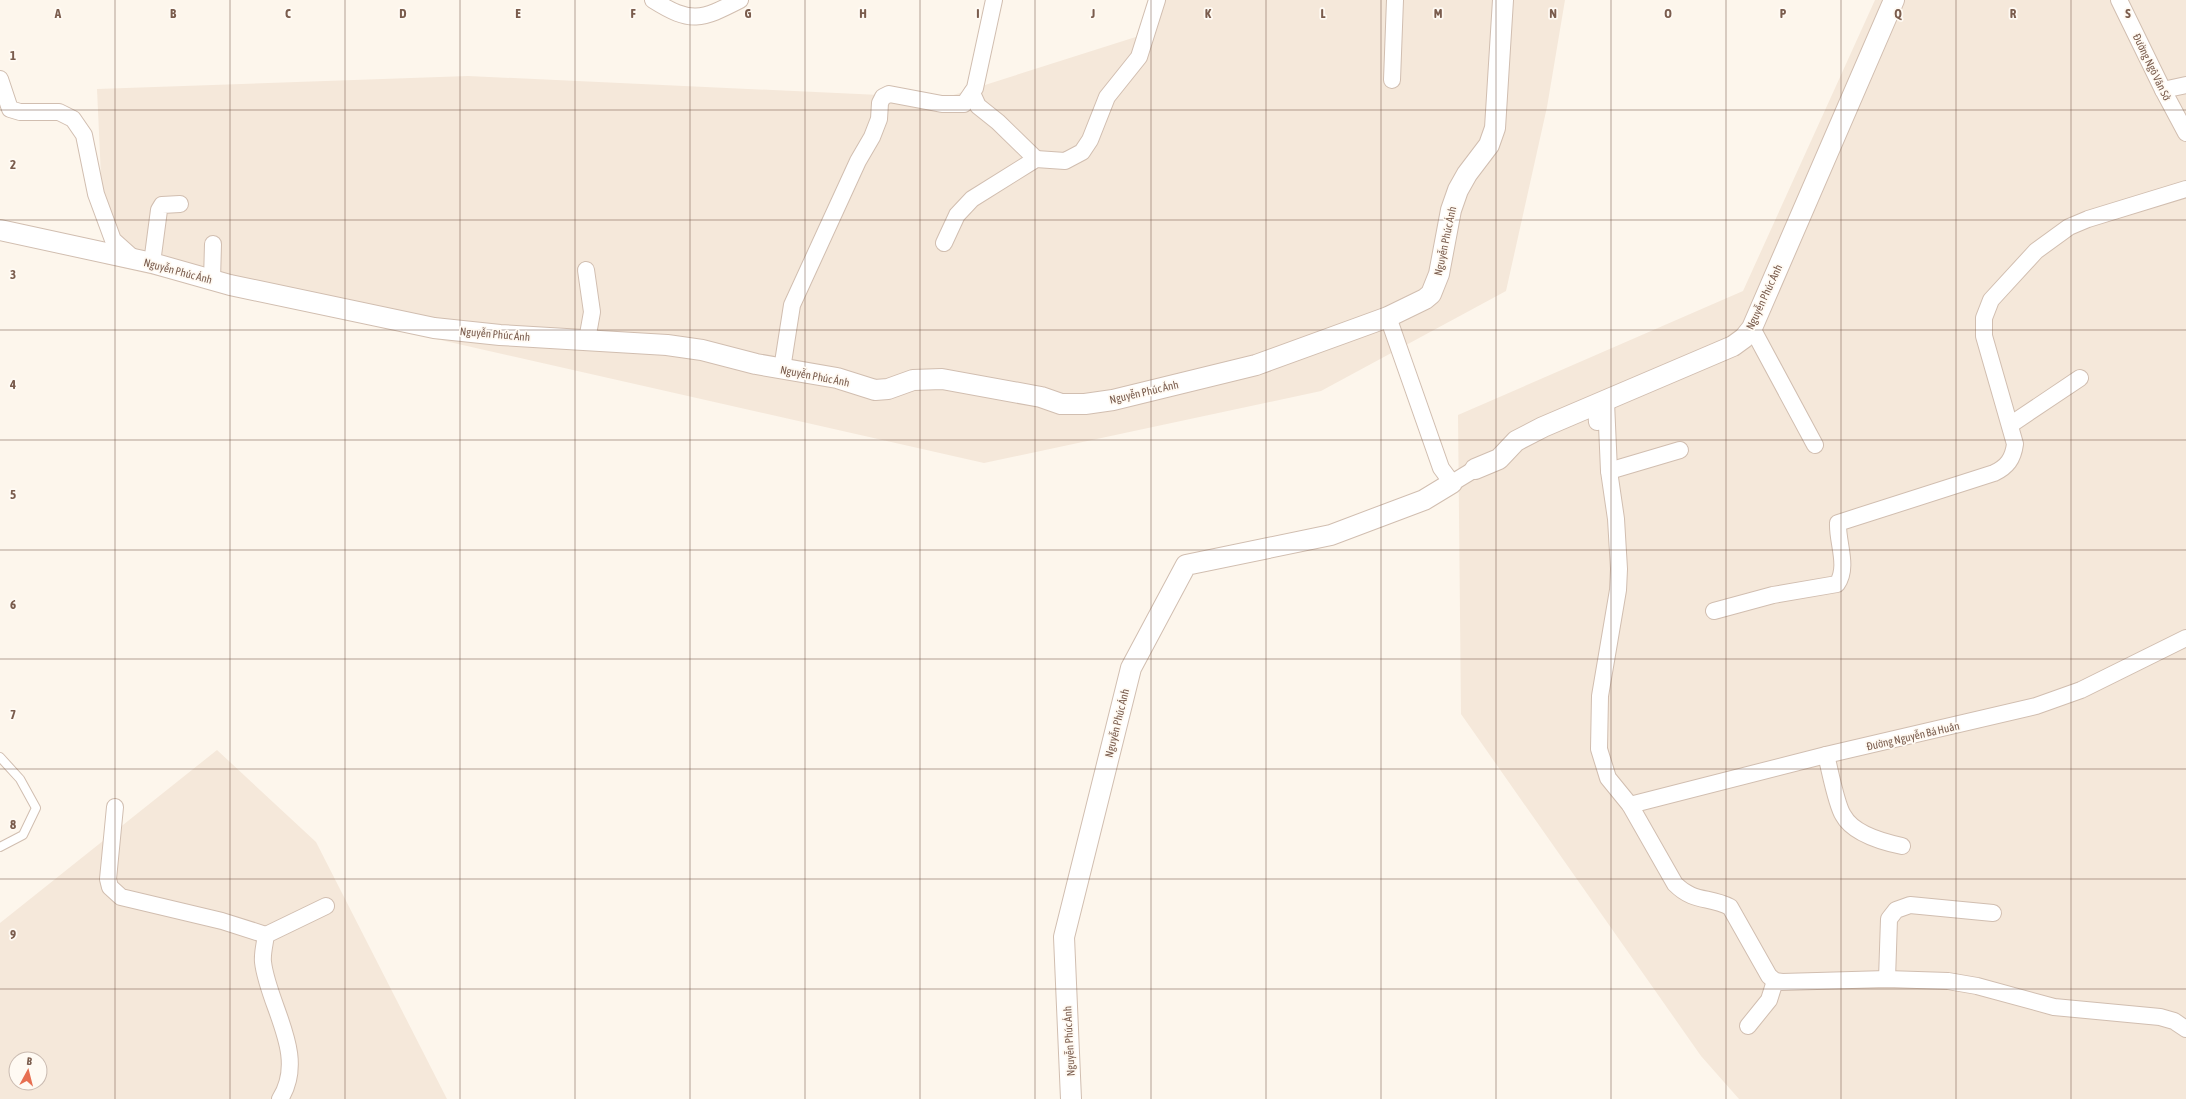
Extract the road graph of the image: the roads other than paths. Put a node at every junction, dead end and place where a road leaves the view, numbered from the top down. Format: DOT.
graph roads {
  1 [pos="653,0"];
  2 [pos="740,0"];
  3 [pos="994,0"];
  4 [pos="1157,0"];
  5 [pos="1395,0"];
  6 [pos="1503,0"];
  7 [pos="1894,0"];
  8 [pos="2119,0"];
  9 [pos="0,79"];
  10 [pos="1392,80"];
  11 [pos="2186,85"];
  12 [pos="2163,90"];
  13 [pos="972,93"];
  14 [pos="2186,133"];
  15 [pos="1036,159"];
  16 [pos="2186,189"];
  17 [pos="180,204"];
  18 [pos="0,230"];
  19 [pos="944,242"];
  20 [pos="212,244"];
  21 [pos="152,263"];
  22 [pos="586,270"];
  23 [pos="212,280"];
  24 [pos="1388,317"];
  25 [pos="1752,328"];
  26 [pos="587,340"];
  27 [pos="782,369"];
  28 [pos="2080,378"];
  29 [pos="1606,402"];
  30 [pos="2010,424"];
  31 [pos="1815,445"];
  32 [pos="1680,450"];
  33 [pos="1475,469"];
  34 [pos="1609,471"];
  35 [pos="1452,483"];
  36 [pos="1714,611"];
  37 [pos="2186,638"];
  38 [pos="1826,756"];
  39 [pos="0,757"];
  40 [pos="1630,805"];
  41 [pos="115,807"];
  42 [pos="1902,846"];
  43 [pos="0,847"];
  44 [pos="326,906"];
  45 [pos="1993,913"];
  46 [pos="266,934"];
  47 [pos="1887,979"];
  48 [pos="1774,981"];
  49 [pos="1748,1026"];
  50 [pos="2186,1029"];
  51 [pos="280,1099"];
  52 [pos="1071,1099"];
  1 -- 2 [label="street"];
  3 -- 13 [label="street"];
  4 -- 15 [label="street"];
  5 -- 10 [label="street"];
  6 -- 24 [label="street, Nguyễn Phúc Ánh"];
  7 -- 25 [label="street, Nguyễn Phúc Ánh"];
  8 -- 12 [label="street, Đường Ngô Văn Sở"];
  9 -- 21 [label="street"];
  11 -- 12 [label="street"];
  12 -- 14 [label="street, Đường Ngô Văn Sở"];
  13 -- 15 [label="street"];
  13 -- 27 [label="street"];
  15 -- 19 [label="street"];
  16 -- 30 [label="street"];
  17 -- 21 [label="street"];
  18 -- 21 [label="street, Nguyễn Phúc Ánh"];
  20 -- 23 [label="street"];
  21 -- 23 [label="street, Nguyễn Phúc Ánh"];
  22 -- 26 [label="street"];
  23 -- 26 [label="street, Nguyễn Phúc Ánh"];
  24 -- 27 [label="street, Nguyễn Phúc Ánh"];
  24 -- 35 [label="street"];
  25 -- 29 [label="street, Nguyễn Phúc Ánh"];
  25 -- 31 [label="street"];
  26 -- 27 [label="street, Nguyễn Phúc Ánh"];
  28 -- 30 [label="street"];
  29 -- 33 [label="street, Nguyễn Phúc Ánh"];
  29 -- 34 [label="street"];
  30 -- 36 [label="street"];
  32 -- 34 [label="street"];
  33 -- 35 [label="street"];
  34 -- 40 [label="street"];
  35 -- 52 [label="street, Nguyễn Phúc Ánh"];
  37 -- 38 [label="street, Đường Nguyễn Bá Huân"];
  38 -- 40 [label="street, Đường Nguyễn Bá Huân"];
  38 -- 42 [label="street"];
  39 -- 43 [label="lane"];
  40 -- 48 [label="street"];
  41 -- 46 [label="street"];
  44 -- 46 [label="street"];
  45 -- 47 [label="street"];
  46 -- 51 [label="street"];
  47 -- 48 [label="street"];
  47 -- 50 [label="street"];
  48 -- 49 [label="street"];
}
